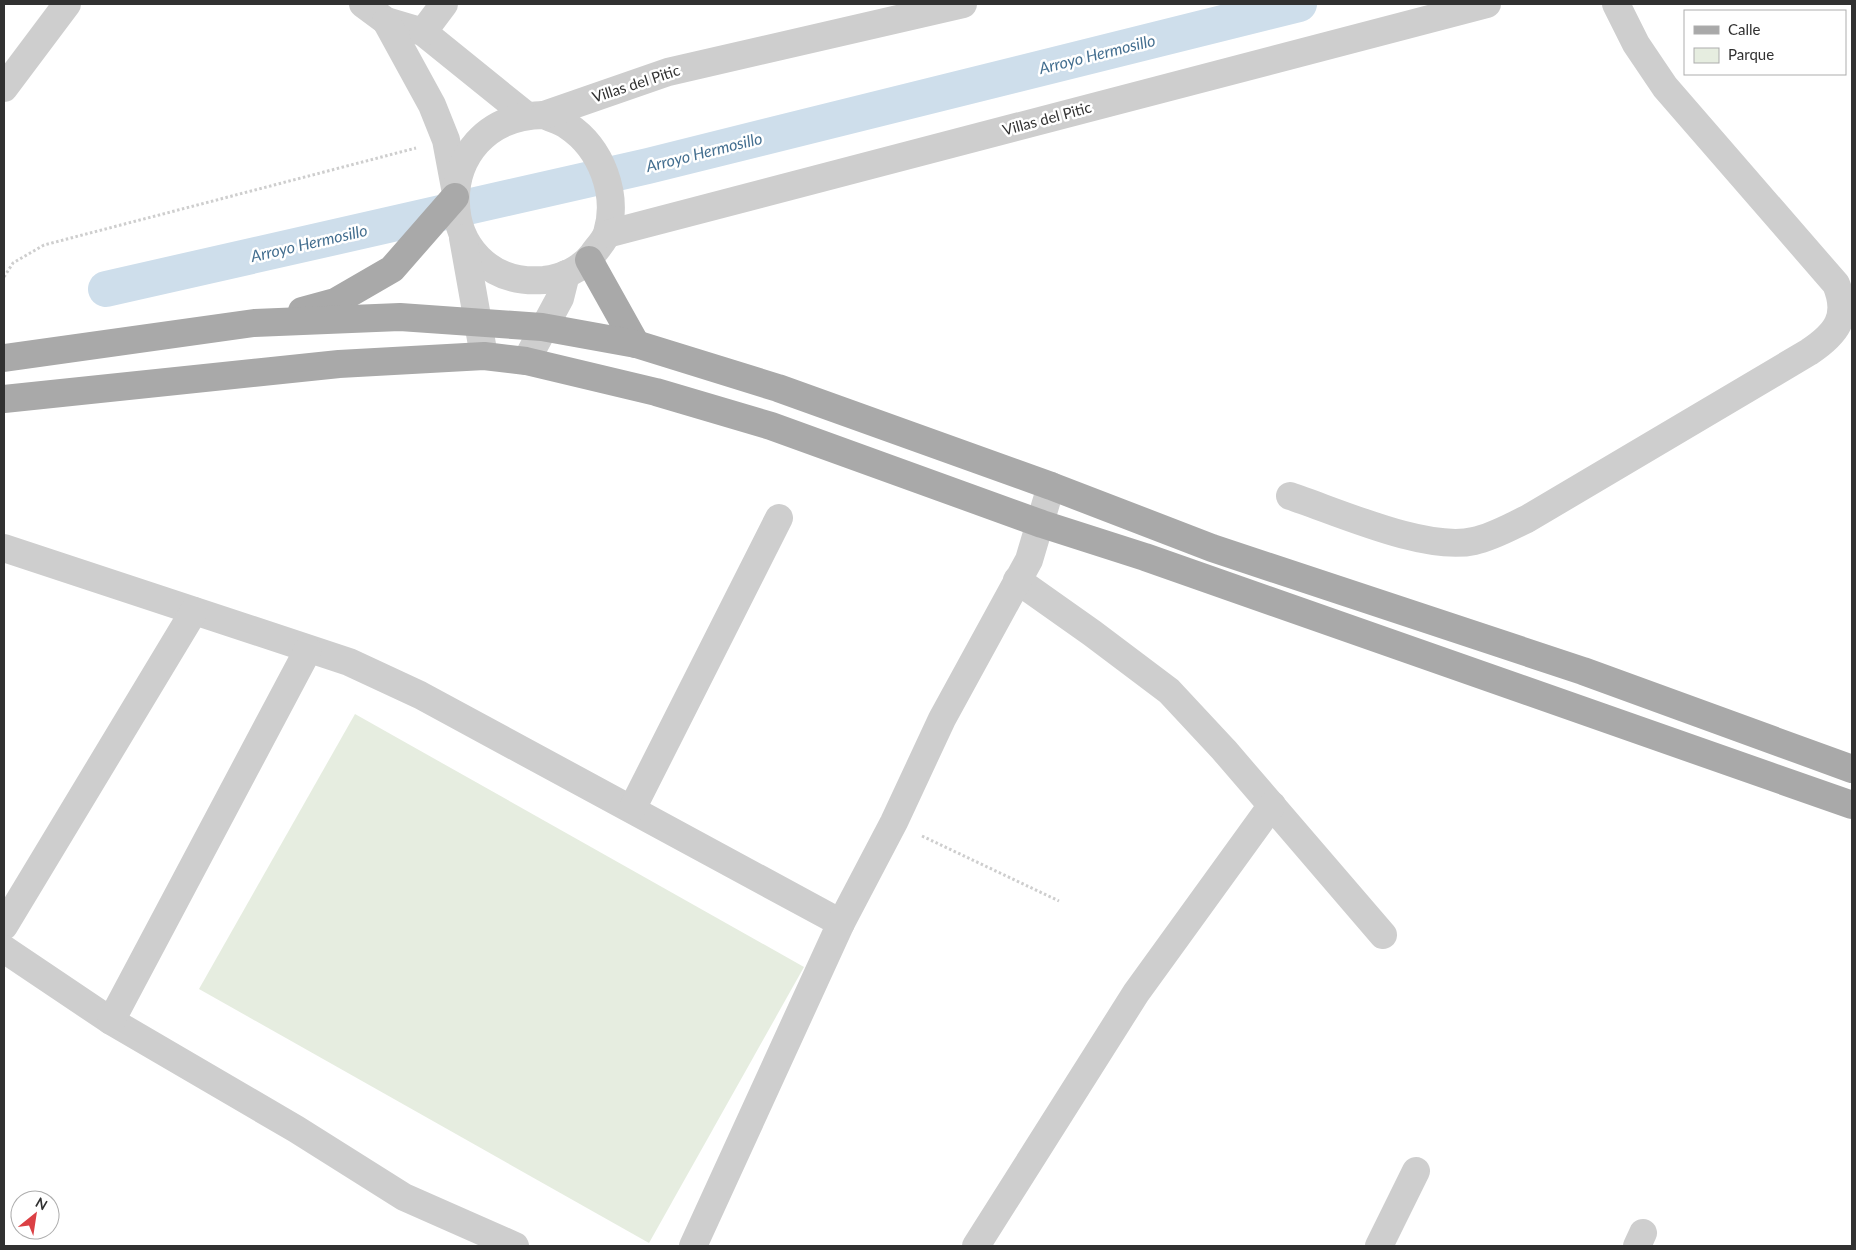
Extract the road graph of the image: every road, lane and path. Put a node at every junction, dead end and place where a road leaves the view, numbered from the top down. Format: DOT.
graph roads {
  1 [pos="67,4"];
  2 [pos="363,4"];
  3 [pos="444,4"];
  4 [pos="963,4"];
  5 [pos="1487,4"];
  6 [pos="1616,4"];
  7 [pos="386,21"];
  8 [pos="422,32"];
  9 [pos="4,88"];
  10 [pos="535,116"];
  11 [pos="446,140"];
  12 [pos="453,199"];
  13 [pos="462,233"];
  14 [pos="607,234"];
  15 [pos="589,260"];
  16 [pos="566,274"];
  17 [pos="4,277"];
  18 [pos="254,322"];
  19 [pos="478,322"];
  20 [pos="542,327"];
  21 [pos="636,344"];
  22 [pos="484,356"];
  23 [pos="4,358"];
  24 [pos="526,361"];
  25 [pos="4,399"];
  26 [pos="1051,486"];
  27 [pos="1290,496"];
  28 [pos="779,518"];
  29 [pos="1042,524"];
  30 [pos="4,548"];
  31 [pos="1017,580"];
  32 [pos="194,611"];
  33 [pos="308,650"];
  34 [pos="1852,769"];
  35 [pos="1272,805"];
  36 [pos="1852,805"];
  37 [pos="632,809"];
  38 [pos="894,822"];
  39 [pos="1060,902"];
  40 [pos="840,923"];
  41 [pos="4,926"];
  42 [pos="1383,935"];
  43 [pos="4,949"];
  44 [pos="111,1021"];
  45 [pos="1416,1171"];
  46 [pos="515,1246"];
  47 [pos="693,1246"];
  48 [pos="976,1246"];
  49 [pos="1379,1246"];
  1 -- 9 [label="street"];
  2 -- 7 [label="street"];
  3 -- 8 [label="street"];
  4 -- 10 [label="street, Villas del Pitic"];
  5 -- 14 [label="street, Villas del Pitic"];
  6 -- 27 [label="street"];
  7 -- 8 [label="street"];
  7 -- 11 [label="street"];
  8 -- 10 [label="street"];
  10 -- 12 [label="street"];
  10 -- 14 [label="street"];
  11 -- 12 [label="street"];
  11 -- 17 [label="path"];
  12 -- 13 [label="street"];
  12 -- 18 [label="main road"];
  13 -- 16 [label="street"];
  13 -- 19 [label="street"];
  14 -- 15 [label="street"];
  15 -- 16 [label="street"];
  15 -- 21 [label="main road"];
  16 -- 20 [label="street"];
  18 -- 19 [label="main road"];
  18 -- 23 [label="main road"];
  19 -- 20 [label="main road"];
  19 -- 22 [label="street"];
  20 -- 21 [label="main road"];
  20 -- 24 [label="street"];
  21 -- 26 [label="main road"];
  22 -- 24 [label="main road"];
  22 -- 25 [label="main road"];
  24 -- 29 [label="main road"];
  26 -- 29 [label="street"];
  26 -- 34 [label="main road"];
  28 -- 37 [label="street"];
  29 -- 31 [label="street"];
  29 -- 36 [label="main road"];
  30 -- 32 [label="street"];
  31 -- 35 [label="street"];
  31 -- 38 [label="street"];
  32 -- 33 [label="street"];
  32 -- 41 [label="street"];
  33 -- 37 [label="street"];
  33 -- 44 [label="street"];
  35 -- 42 [label="street"];
  35 -- 48 [label="street"];
  37 -- 40 [label="street"];
  38 -- 39 [label="path"];
  38 -- 40 [label="street"];
  40 -- 47 [label="street"];
  43 -- 44 [label="street"];
  44 -- 46 [label="street"];
  45 -- 49 [label="street"];
}
